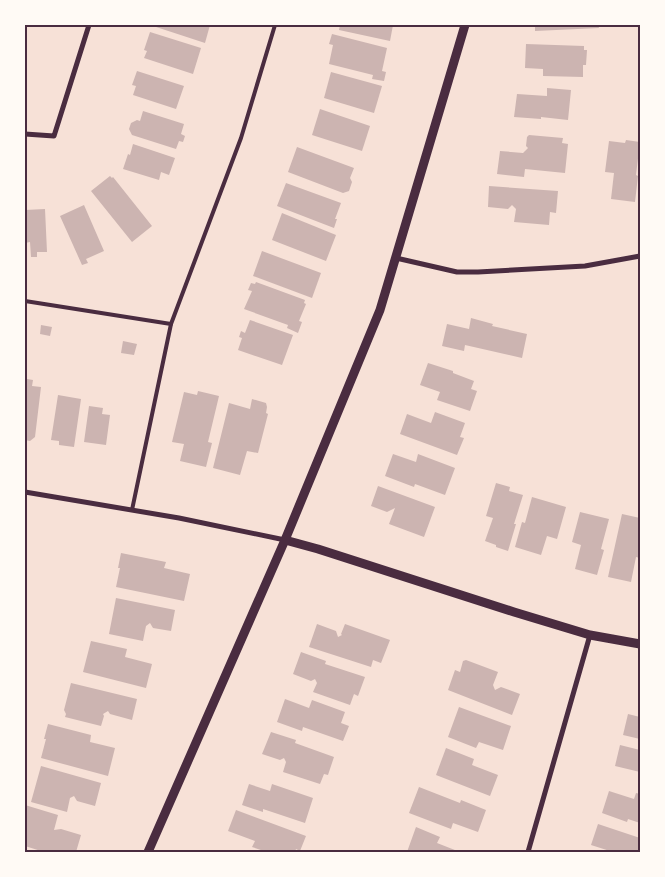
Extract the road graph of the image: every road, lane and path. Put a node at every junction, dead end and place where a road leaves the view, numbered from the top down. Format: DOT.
graph roads {
  1 [pos="89,25"];
  2 [pos="275,25"];
  3 [pos="465,25"];
  4 [pos="25,134"];
  5 [pos="640,256"];
  6 [pos="396,258"];
  7 [pos="25,301"];
  8 [pos="171,324"];
  9 [pos="25,492"];
  10 [pos="132,510"];
  11 [pos="285,540"];
  12 [pos="590,635"];
  13 [pos="640,644"];
  14 [pos="148,852"];
  15 [pos="528,852"];
  1 -- 4 [label="street"];
  2 -- 8 [label="lane"];
  3 -- 6 [label="street"];
  5 -- 6 [label="street"];
  6 -- 11 [label="street"];
  7 -- 8 [label="lane"];
  8 -- 10 [label="lane"];
  9 -- 10 [label="street"];
  10 -- 11 [label="street"];
  11 -- 12 [label="street"];
  11 -- 14 [label="street"];
  12 -- 13 [label="street"];
  12 -- 15 [label="street"];
}
